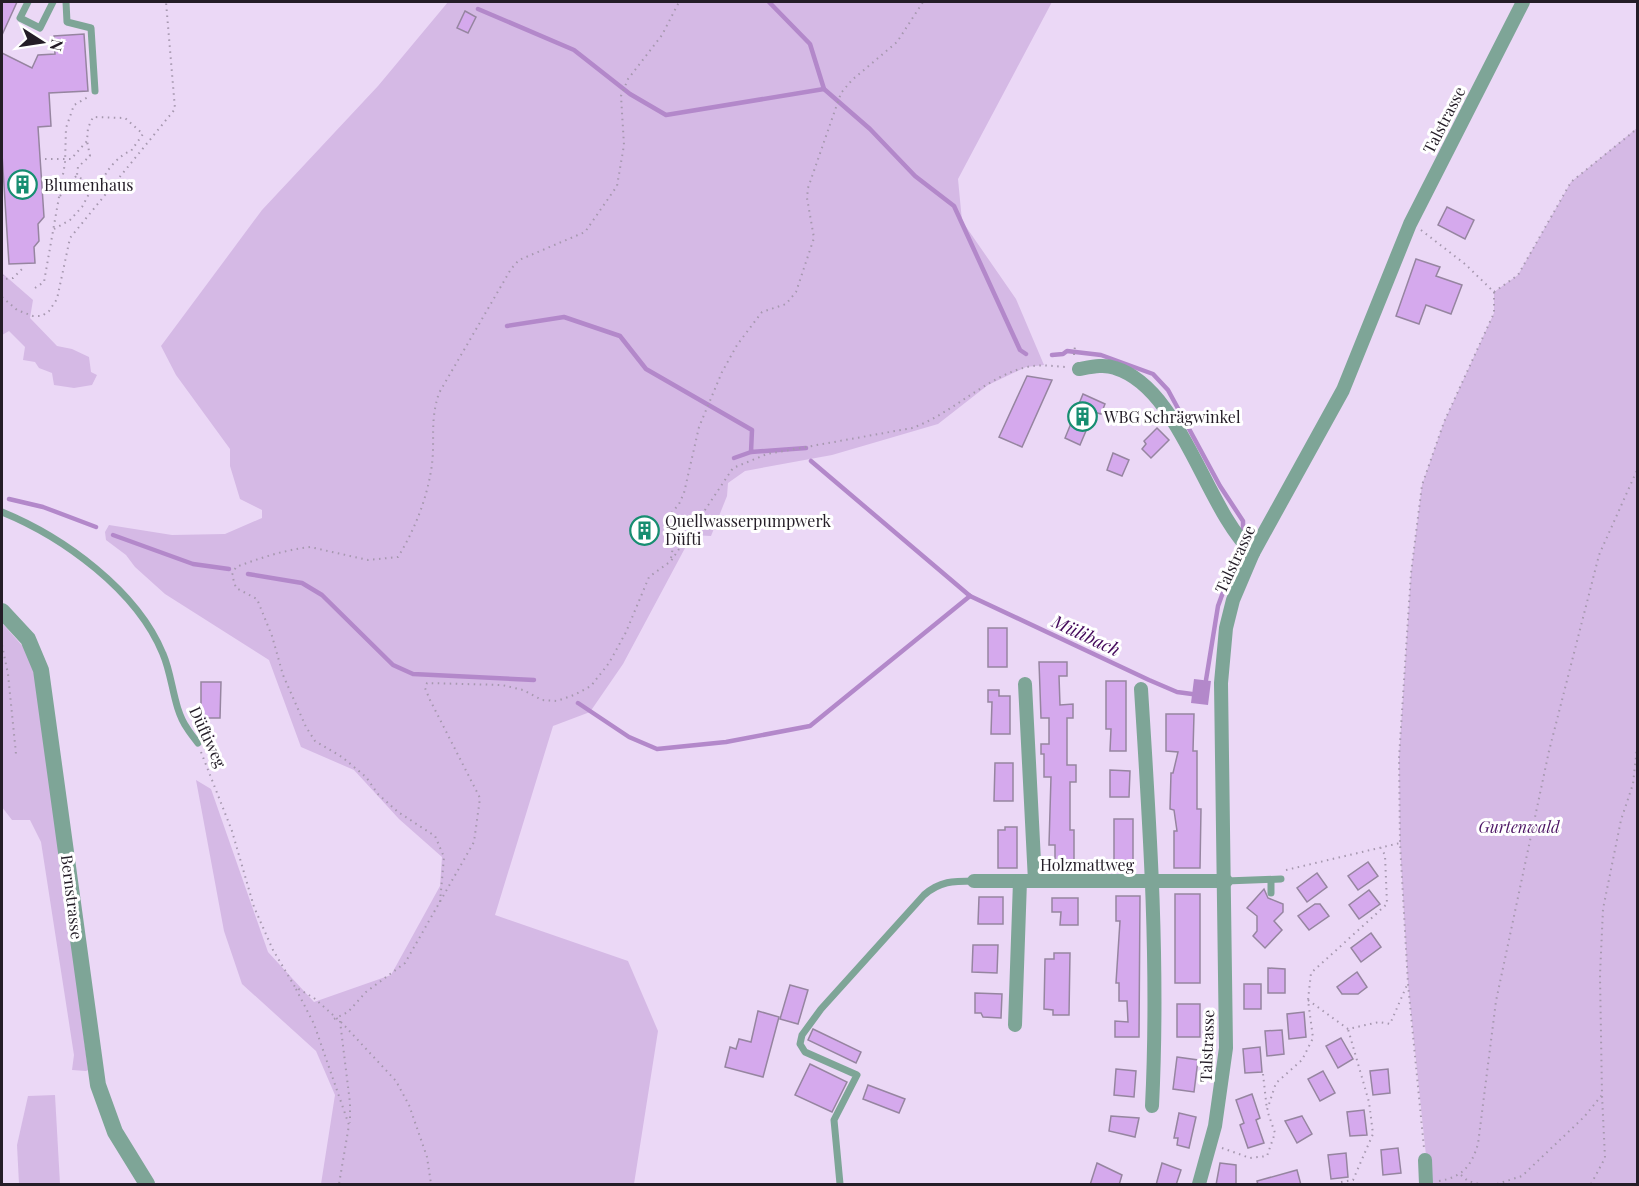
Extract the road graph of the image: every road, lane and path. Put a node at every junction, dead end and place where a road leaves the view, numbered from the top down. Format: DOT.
graph roads {
  1 [pos="28,2"];
  2 [pos="53,2"];
  3 [pos="66,2"];
  4 [pos="166,2"];
  5 [pos="679,2"];
  6 [pos="923,2"];
  7 [pos="1522,2"];
  8 [pos="95,91"];
  9 [pos="1638,128"];
  10 [pos="87,141"];
  11 [pos="45,159"];
  12 [pos="65,159"];
  13 [pos="77,175"];
  14 [pos="92,189"];
  15 [pos="59,197"];
  16 [pos="1410,224"];
  17 [pos="53,229"];
  18 [pos="26,266"];
  19 [pos="2,275"];
  20 [pos="35,288"];
  21 [pos="1494,292"];
  22 [pos="2,297"];
  23 [pos="1075,346"];
  24 [pos="1076,363"];
  25 [pos="1638,468"];
  26 [pos="2,512"];
  27 [pos="1245,545"];
  28 [pos="671,561"];
  29 [pos="2,611"];
  30 [pos="2,645"];
  31 [pos="1025,684"];
  32 [pos="1141,690"];
  33 [pos="1638,738"];
  34 [pos="198,743"];
  35 [pos="16,754"];
  36 [pos="1400,843"];
  37 [pos="1382,848"];
  38 [pos="1281,879"];
  39 [pos="1271,880"];
  40 [pos="974,881"];
  41 [pos="1020,881"];
  42 [pos="1035,881"];
  43 [pos="1154,881"];
  44 [pos="1226,881"];
  45 [pos="1271,893"];
  46 [pos="440,902"];
  47 [pos="1408,984"];
  48 [pos="295,987"];
  49 [pos="1308,1000"];
  50 [pos="334,1019"];
  51 [pos="340,1022"];
  52 [pos="1015,1025"];
  53 [pos="1348,1029"];
  54 [pos="1263,1074"];
  55 [pos="1602,1095"];
  56 [pos="1152,1106"];
  57 [pos="1267,1110"];
  58 [pos="349,1125"];
  59 [pos="1211,1144"];
  60 [pos="1425,1160"];
  61 [pos="1461,1175"];
  62 [pos="1341,1182"];
  63 [pos="1427,1184"];
  64 [pos="147,1185"];
  65 [pos="339,1185"];
  66 [pos="431,1185"];
  67 [pos="840,1185"];
  68 [pos="1199,1185"];
  69 [pos="1479,1185"];
  70 [pos="1497,1185"];
  71 [pos="1591,1185"];
  1 -- 2 [label="lane"];
  3 -- 8 [label="lane"];
  4 -- 22 [label="path"];
  5 -- 46 [label="path"];
  6 -- 28 [label="path"];
  7 -- 16 [label="street, Talstrasse"];
  8 -- 12 [label="path"];
  9 -- 21 [label="path"];
  10 -- 12 [label="path"];
  10 -- 13 [label="path"];
  10 -- 14 [label="path"];
  11 -- 12 [label="path"];
  12 -- 15 [label="path"];
  13 -- 14 [label="path"];
  13 -- 15 [label="path"];
  14 -- 17 [label="path"];
  15 -- 17 [label="path"];
  16 -- 21 [label="path"];
  16 -- 27 [label="street, Talstrasse"];
  17 -- 20 [label="path"];
  18 -- 19 [label="path"];
  21 -- 36 [label="path"];
  23 -- 24 [label="path"];
  24 -- 27 [label="street"];
  24 -- 28 [label="path"];
  25 -- 61 [label="path"];
  26 -- 34 [label="lane, Düftiweg"];
  27 -- 44 [label="street, Talstrasse"];
  28 -- 46 [label="path"];
  29 -- 64 [label="street, Bernstrasse"];
  30 -- 35 [label="path"];
  31 -- 42 [label="street"];
  32 -- 43 [label="street"];
  33 -- 55 [label="path"];
  34 -- 48 [label="path, Düftiweg"];
  36 -- 37 [label="path"];
  36 -- 47 [label="path"];
  37 -- 38 [label="path"];
  37 -- 49 [label="path"];
  38 -- 39 [label="lane"];
  39 -- 44 [label="lane"];
  39 -- 45 [label="lane"];
  40 -- 41 [label="street"];
  40 -- 67 [label="lane"];
  41 -- 42 [label="street, Holzmattweg"];
  41 -- 52 [label="street, Holzmattweg"];
  42 -- 43 [label="street, Holzmattweg"];
  43 -- 44 [label="street, Holzmattweg"];
  43 -- 56 [label="street"];
  44 -- 59 [label="street, Talstrasse"];
  46 -- 50 [label="path"];
  47 -- 53 [label="path"];
  47 -- 60 [label="path"];
  48 -- 50 [label="path, Düftiweg"];
  48 -- 58 [label="path"];
  49 -- 53 [label="path"];
  49 -- 57 [label="path"];
  50 -- 51 [label="path, Düftiweg"];
  51 -- 58 [label="path"];
  51 -- 66 [label="path, Düftiweg"];
  53 -- 62 [label="path"];
  54 -- 57 [label="path"];
  55 -- 70 [label="path"];
  55 -- 71 [label="path"];
  57 -- 59 [label="path"];
  58 -- 65 [label="path"];
  59 -- 68 [label="street, Talstrasse"];
  60 -- 63 [label="street"];
  61 -- 63 [label="path"];
  61 -- 69 [label="path"];
}
